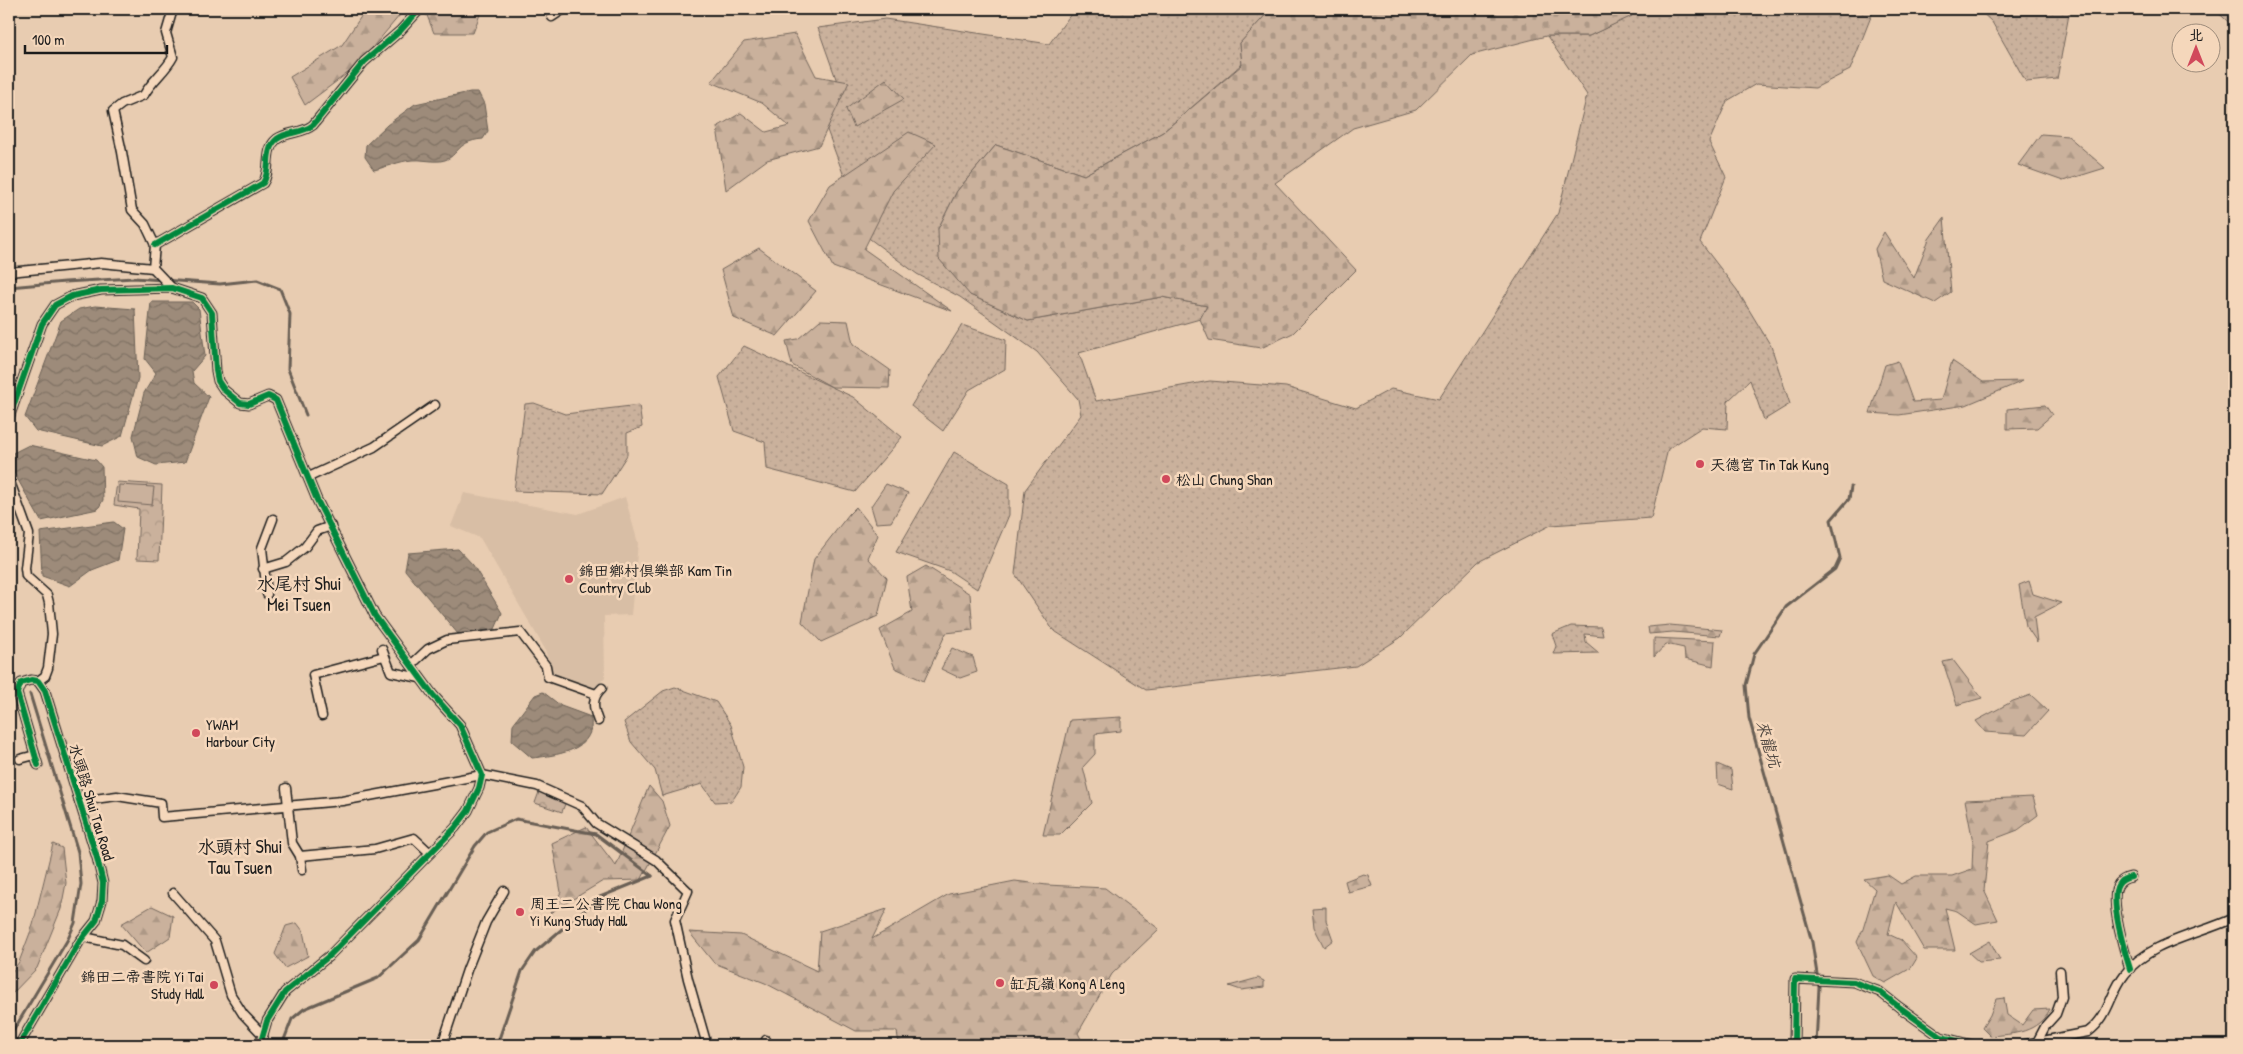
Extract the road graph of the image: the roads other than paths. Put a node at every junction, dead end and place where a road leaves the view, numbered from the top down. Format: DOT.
graph roads {
  1 [pos="173,9"];
  2 [pos="420,9"];
  3 [pos="564,9"];
  4 [pos="552,17"];
  5 [pos="154,245"];
  6 [pos="153,268"];
  7 [pos="9,272"];
  8 [pos="172,288"];
  9 [pos="434,405"];
  10 [pos="9,418"];
  11 [pos="309,476"];
  12 [pos="9,479"];
  13 [pos="272,519"];
  14 [pos="331,526"];
  15 [pos="263,569"];
  16 [pos="267,594"];
  17 [pos="411,665"];
  18 [pos="420,678"];
  19 [pos="38,682"];
  20 [pos="602,688"];
  21 [pos="596,694"];
  22 [pos="322,716"];
  23 [pos="598,721"];
  24 [pos="35,755"];
  25 [pos="20,759"];
  26 [pos="38,765"];
  27 [pos="482,775"];
  28 [pos="286,788"];
  29 [pos="79,801"];
  30 [pos="289,805"];
  31 [pos="430,853"];
  32 [pos="300,856"];
  33 [pos="302,870"];
  34 [pos="2131,877"];
  35 [pos="504,890"];
  36 [pos="173,893"];
  37 [pos="2234,918"];
  38 [pos="84,937"];
  39 [pos="144,961"];
  40 [pos="2130,969"];
  41 [pos="2060,971"];
  42 [pos="262,1035"];
  43 [pos="2037,1042"];
  44 [pos="19,1045"];
  45 [pos="260,1045"];
  46 [pos="442,1045"];
  47 [pos="707,1045"];
  48 [pos="1794,1045"];
  49 [pos="1973,1045"];
  50 [pos="2022,1045"];
  1 -- 5 [label="street"];
  2 -- 5 [label="street"];
  3 -- 4 [label="street"];
  5 -- 6 [label="street"];
  6 -- 7 [label="street"];
  6 -- 8 [label="street"];
  8 -- 10 [label="street"];
  8 -- 11 [label="street"];
  9 -- 11 [label="street"];
  11 -- 14 [label="street"];
  12 -- 19 [label="street"];
  13 -- 15 [label="street"];
  14 -- 15 [label="street"];
  14 -- 17 [label="street"];
  15 -- 16 [label="street"];
  17 -- 18 [label="street"];
  17 -- 21 [label="street"];
  18 -- 22 [label="street"];
  18 -- 27 [label="street"];
  19 -- 24 [label="street"];
  19 -- 29 [label="street, 水頭路 Shui Tau Road"];
  20 -- 21 [label="street"];
  21 -- 23 [label="street"];
  24 -- 25 [label="street"];
  24 -- 26 [label="street"];
  27 -- 30 [label="street"];
  27 -- 31 [label="street"];
  27 -- 47 [label="street"];
  28 -- 30 [label="street"];
  29 -- 30 [label="street"];
  29 -- 38 [label="street, 水頭路 Shui Tau Road"];
  30 -- 32 [label="street"];
  31 -- 32 [label="street"];
  31 -- 42 [label="street"];
  32 -- 33 [label="street"];
  34 -- 40 [label="street"];
  35 -- 46 [label="street"];
  36 -- 42 [label="street"];
  37 -- 40 [label="street"];
  38 -- 39 [label="street"];
  38 -- 44 [label="street, 水頭路 Shui Tau Road"];
  40 -- 43 [label="street"];
  41 -- 43 [label="street"];
  42 -- 45 [label="street"];
  43 -- 50 [label="street"];
  48 -- 49 [label="street"];
}
